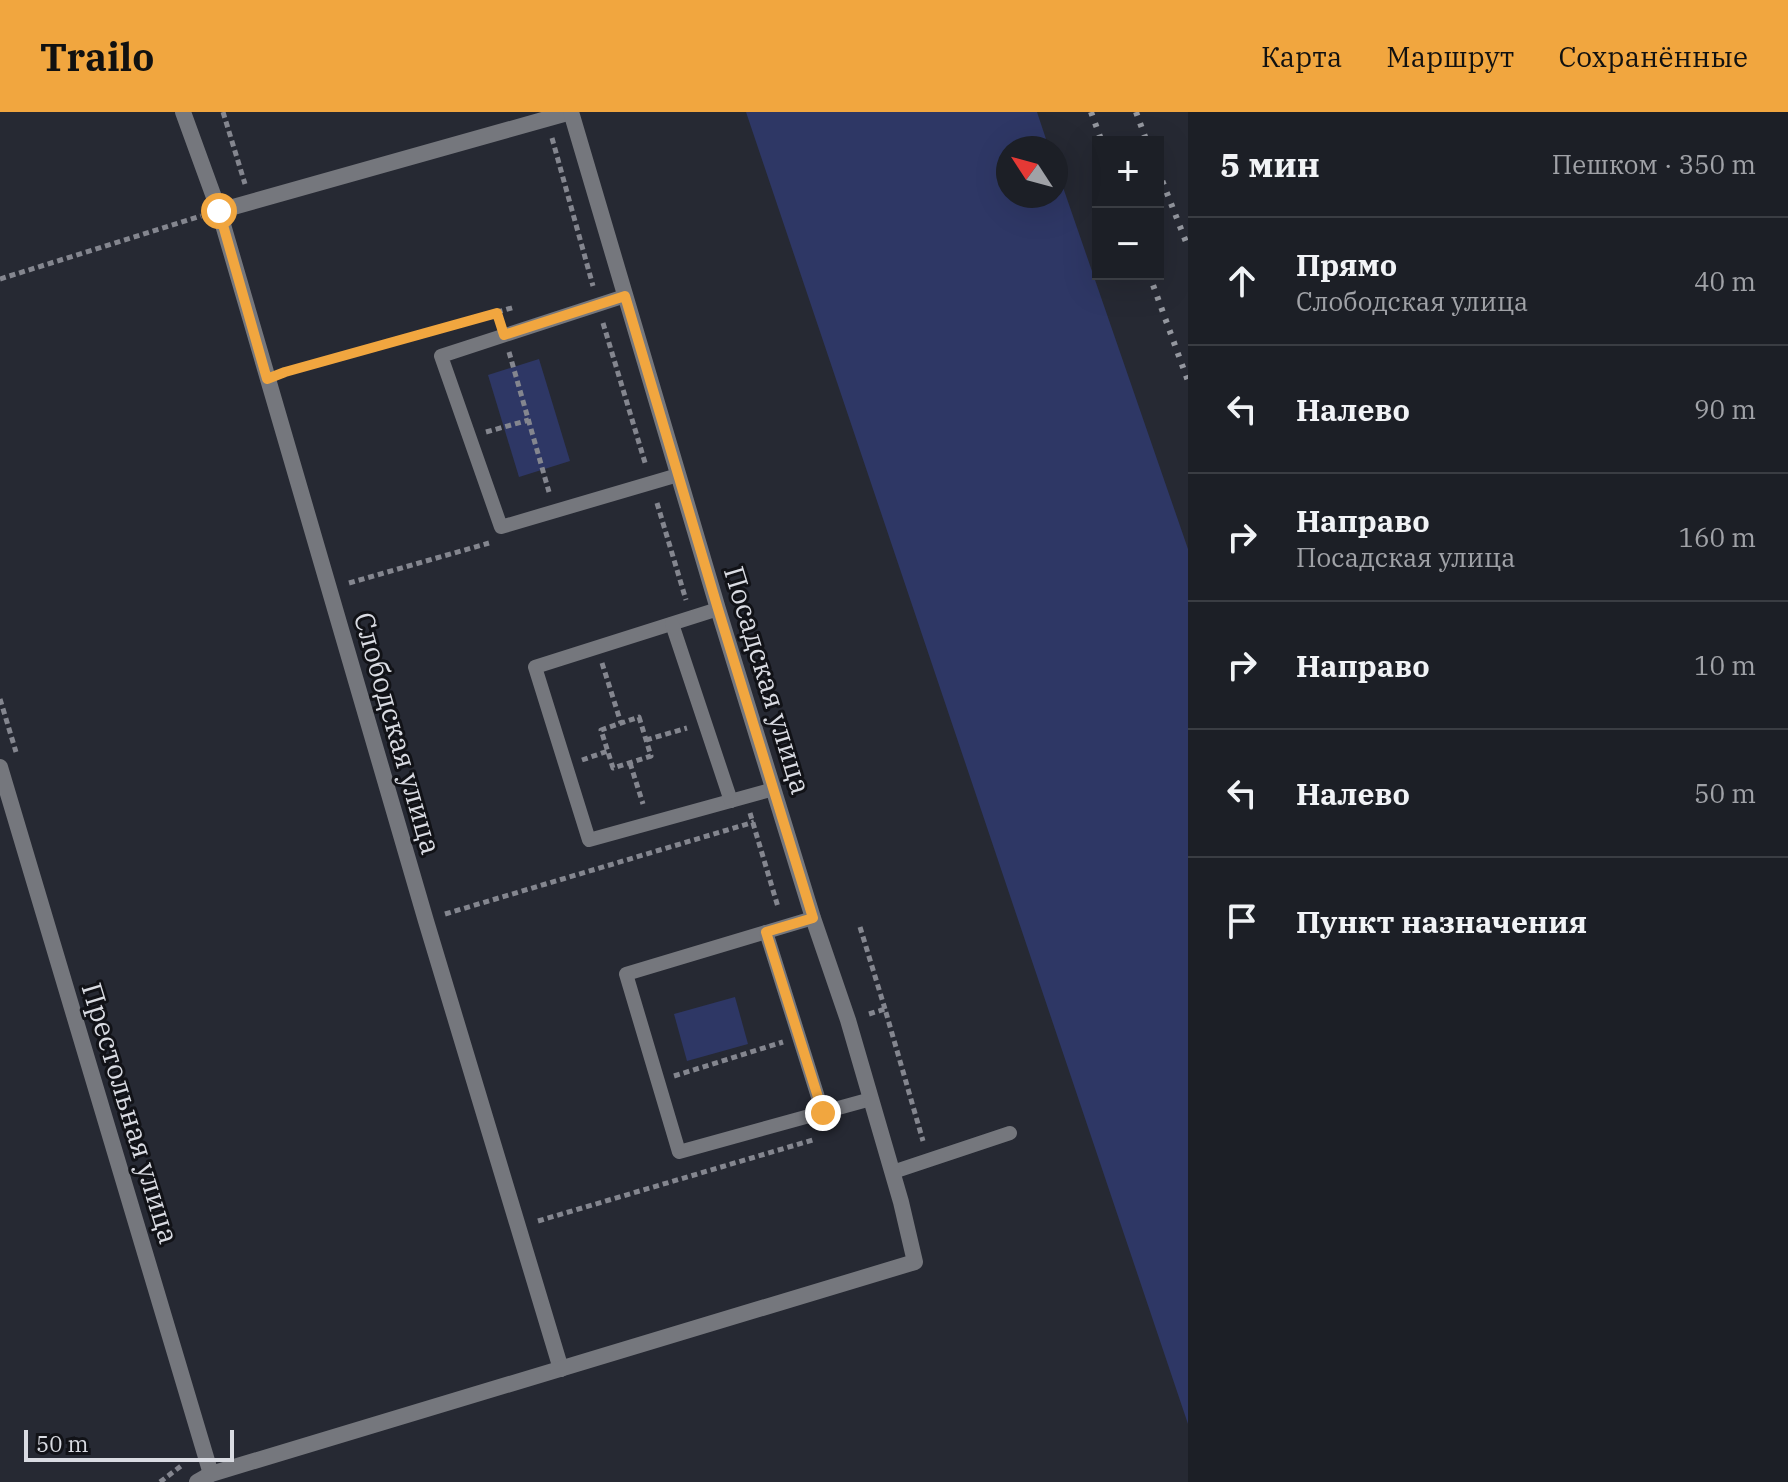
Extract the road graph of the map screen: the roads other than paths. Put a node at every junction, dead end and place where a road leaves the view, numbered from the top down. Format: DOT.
graph roads {
  1 [pos="183,112"];
  2 [pos="571,112"];
  3 [pos="219,211"];
  4 [pos="625,296"];
  5 [pos="678,475"];
  6 [pos="718,609"];
  7 [pos="672,624"];
  8 [pos="0,767"];
  9 [pos="774,789"];
  10 [pos="731,801"];
  11 [pos="813,918"];
  12 [pos="766,932"];
  13 [pos="871,1099"];
  14 [pos="823,1113"];
  15 [pos="1010,1133"];
  16 [pos="893,1172"];
  17 [pos="561,1369"];
  18 [pos="204,1478"];
  1 -- 3 [label="street, Слободская улица"];
  2 -- 3 [label="street"];
  2 -- 4 [label="street, Посадская улица"];
  3 -- 17 [label="street, Слободская улица"];
  4 -- 5 [label="street, Посадская улица"];
  4 -- 5 [label="lane"];
  5 -- 6 [label="street, Посадская улица"];
  6 -- 7 [label="lane"];
  6 -- 9 [label="street, Посадская улица"];
  7 -- 10 [label="lane"];
  7 -- 10 [label="lane"];
  8 -- 18 [label="street, Престольная улица"];
  9 -- 10 [label="lane"];
  9 -- 11 [label="street, Посадская улица"];
  11 -- 12 [label="lane"];
  11 -- 13 [label="street, Посадская улица"];
  12 -- 14 [label="lane"];
  12 -- 14 [label="lane"];
  13 -- 14 [label="lane"];
  13 -- 16 [label="street, Посадская улица"];
  15 -- 16 [label="lane"];
  16 -- 17 [label="street, Посадская улица"];
  17 -- 18 [label="street"];
}
